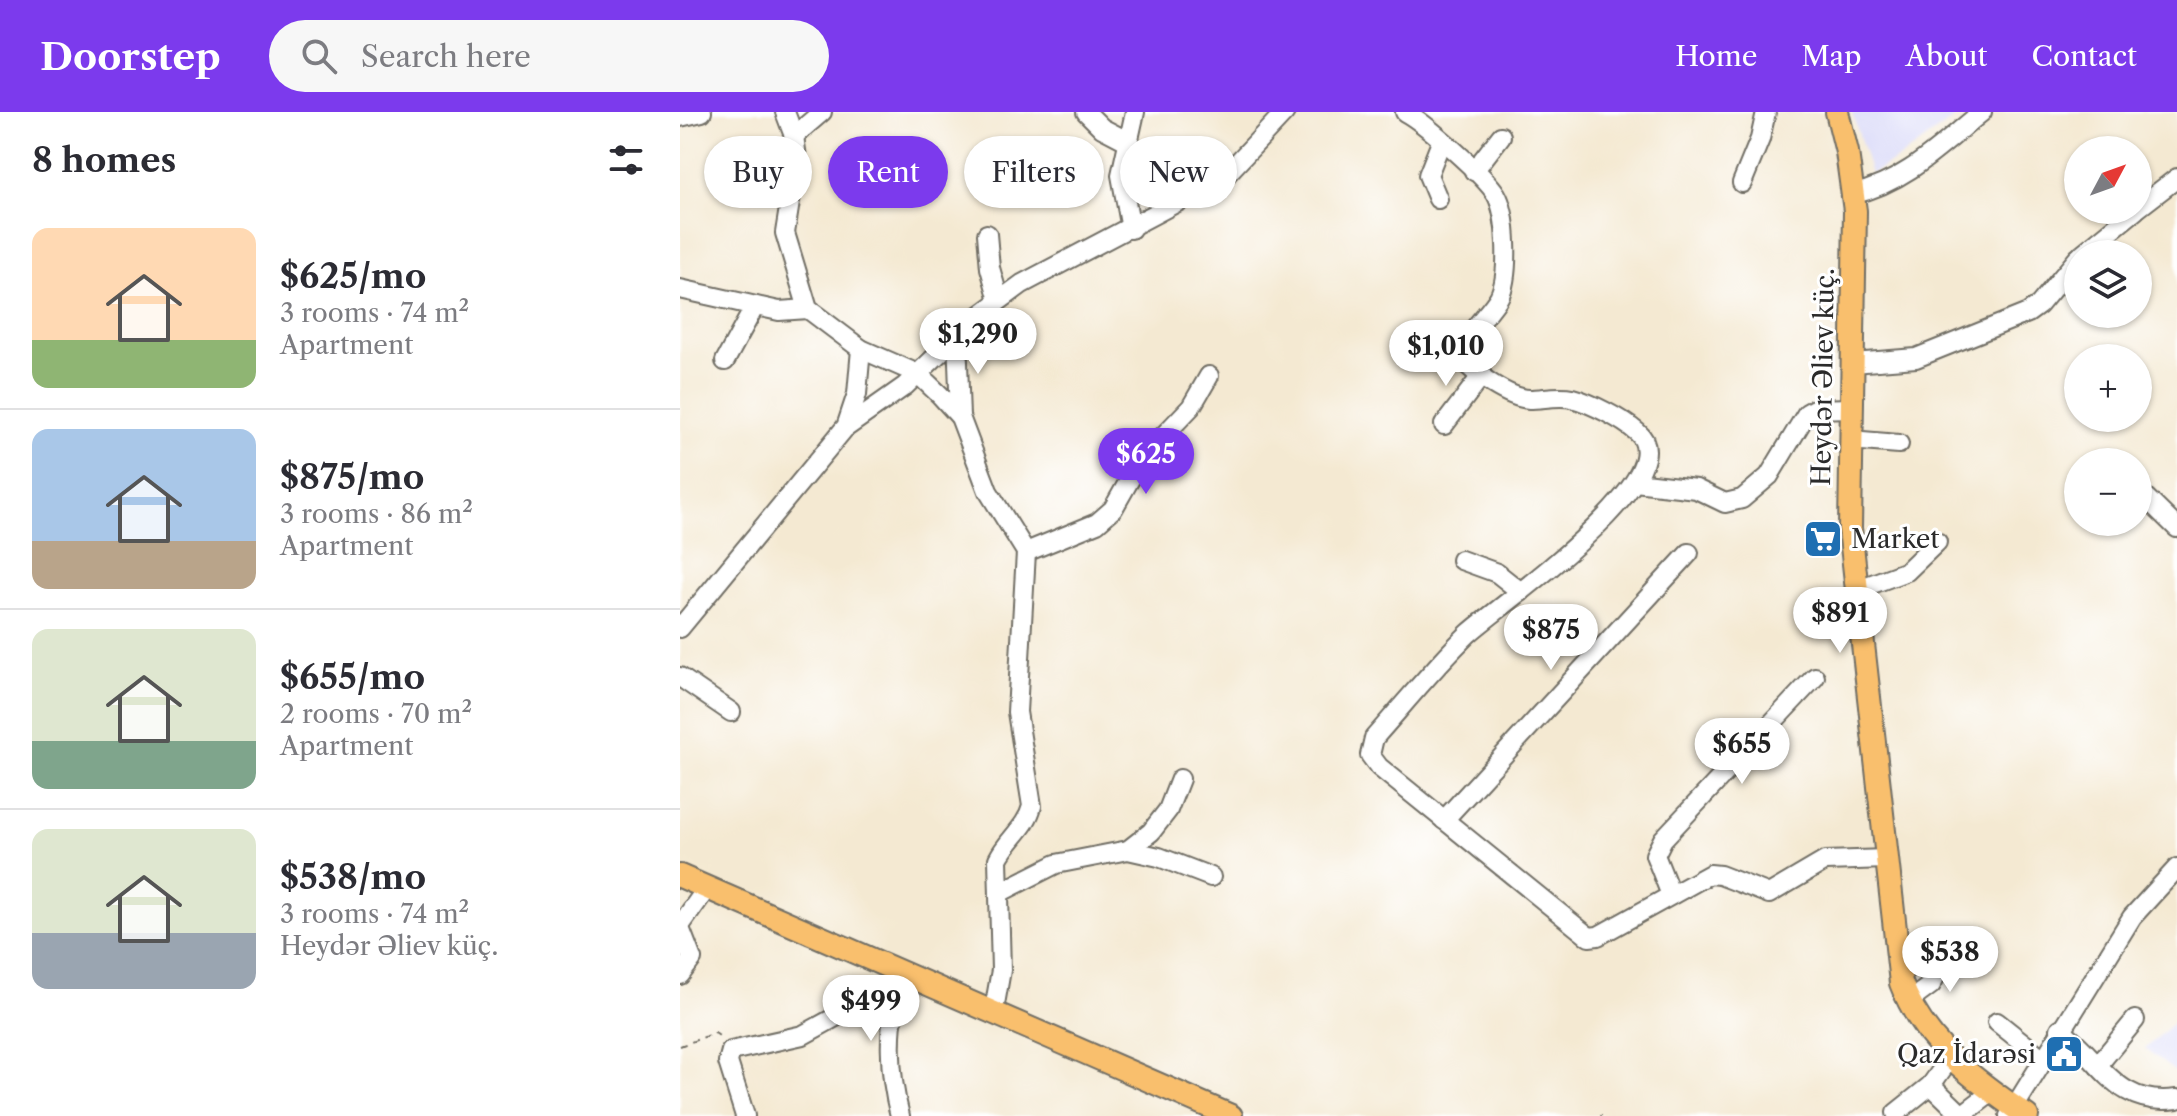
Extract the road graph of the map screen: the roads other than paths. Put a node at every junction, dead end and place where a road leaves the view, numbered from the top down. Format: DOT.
graph roads {
  1 [pos="702,112"];
  2 [pos="785,112"];
  3 [pos="822,112"];
  4 [pos="1086,112"];
  5 [pos="1135,112"];
  6 [pos="1285,112"];
  7 [pos="1405,112"];
  8 [pos="1766,112"];
  9 [pos="1837,112"];
  10 [pos="1982,112"];
  11 [pos="680,117"];
  12 [pos="794,136"];
  13 [pos="1128,136"];
  14 [pos="1501,136"];
  15 [pos="1120,137"];
  16 [pos="1441,142"];
  17 [pos="1474,171"];
  18 [pos="2177,178"];
  19 [pos="1742,183"];
  20 [pos="1854,194"];
  21 [pos="2152,197"];
  22 [pos="1438,199"];
  23 [pos="790,208"];
  24 [pos="1127,208"];
  25 [pos="2119,224"];
  26 [pos="1131,229"];
  27 [pos="987,234"];
  28 [pos="2099,240"];
  29 [pos="2064,275"];
  30 [pos="680,289"];
  31 [pos="999,300"];
  32 [pos="755,306"];
  33 [pos="808,309"];
  34 [pos="957,335"];
  35 [pos="861,349"];
  36 [pos="725,361"];
  37 [pos="1853,363"];
  38 [pos="918,374"];
  39 [pos="1482,375"];
  40 [pos="1209,376"];
  41 [pos="1851,408"];
  42 [pos="960,417"];
  43 [pos="1444,425"];
  44 [pos="844,429"];
  45 [pos="1850,440"];
  46 [pos="1899,444"];
  47 [pos="1635,482"];
  48 [pos="2152,504"];
  49 [pos="2177,528"];
  50 [pos="1937,542"];
  51 [pos="1026,552"];
  52 [pos="1689,553"];
  53 [pos="1461,560"];
  54 [pos="1856,590"];
  55 [pos="1521,592"];
  56 [pos="680,628"];
  57 [pos="680,677"];
  58 [pos="1815,677"];
  59 [pos="731,712"];
  60 [pos="1180,779"];
  61 [pos="1444,820"];
  62 [pos="1128,850"];
  63 [pos="1887,859"];
  64 [pos="2177,868"];
  65 [pos="680,876"];
  66 [pos="1211,877"];
  67 [pos="707,888"];
  68 [pos="999,893"];
  69 [pos="1671,895"];
  70 [pos="680,927"];
  71 [pos="1950,948"];
  72 [pos="680,975"];
  73 [pos="901,983"];
  74 [pos="1908,1002"];
  75 [pos="994,1010"];
  76 [pos="2135,1020"];
  77 [pos="1997,1022"];
  78 [pos="2060,1029"];
  79 [pos="1950,1058"];
  80 [pos="2042,1058"];
  81 [pos="2098,1065"];
  82 [pos="1931,1085"];
  83 [pos="1992,1092"];
  84 [pos="2177,1099"];
  85 [pos="1896,1113"];
  86 [pos="2016,1113"];
  87 [pos="1961,1115"];
  88 [pos="745,1116"];
  89 [pos="900,1116"];
  90 [pos="1231,1116"];
  1 -- 11 [label="street"];
  2 -- 12 [label="street"];
  3 -- 12 [label="street"];
  4 -- 15 [label="street"];
  5 -- 13 [label="street"];
  6 -- 26 [label="street"];
  7 -- 16 [label="street"];
  8 -- 19 [label="street"];
  9 -- 20 [label="main road, Heydər Əliev küç."];
  10 -- 20 [label="street"];
  14 -- 17 [label="street"];
  16 -- 17 [label="street"];
  16 -- 22 [label="street"];
  17 -- 39 [label="street"];
  18 -- 21 [label="street"];
  20 -- 37 [label="main road, Heydər Əliev küç."];
  23 -- 33 [label="street"];
  24 -- 26 [label="street"];
  25 -- 28 [label="street"];
  26 -- 31 [label="street"];
  27 -- 31 [label="street"];
  29 -- 37 [label="street"];
  30 -- 32 [label="street"];
  31 -- 34 [label="street"];
  32 -- 33 [label="street"];
  32 -- 36 [label="street"];
  33 -- 35 [label="street"];
  34 -- 38 [label="street"];
  34 -- 42 [label="street"];
  35 -- 38 [label="street"];
  35 -- 44 [label="street"];
  37 -- 41 [label="main road, Heydər Əliev küç."];
  38 -- 42 [label="street"];
  38 -- 44 [label="street"];
  39 -- 43 [label="street"];
  39 -- 47 [label="street"];
  40 -- 51 [label="street"];
  41 -- 45 [label="main road, Heydər Əliev küç."];
  41 -- 47 [label="street"];
  42 -- 51 [label="street"];
  44 -- 56 [label="street"];
  45 -- 46 [label="street"];
  45 -- 54 [label="main road, Heydər Əliev küç."];
  47 -- 55 [label="street"];
  48 -- 49 [label="street"];
  50 -- 54 [label="street"];
  51 -- 68 [label="street"];
  52 -- 61 [label="street"];
  53 -- 55 [label="street"];
  54 -- 63 [label="main road, Heydər Əliev küç."];
  55 -- 61 [label="street"];
  57 -- 59 [label="street"];
  58 -- 69 [label="street"];
  60 -- 62 [label="street"];
  61 -- 69 [label="street"];
  62 -- 66 [label="street"];
  62 -- 68 [label="street"];
  63 -- 69 [label="street"];
  63 -- 74 [label="main road, Heydər Əliev küç."];
  64 -- 78 [label="street"];
  65 -- 67 [label="main road"];
  67 -- 70 [label="street"];
  67 -- 73 [label="main road"];
  68 -- 75 [label="street"];
  70 -- 72 [label="street"];
  71 -- 74 [label="street"];
  73 -- 75 [label="main road"];
  73 -- 88 [label="street"];
  73 -- 89 [label="street"];
  74 -- 79 [label="main road, Heydər Əliev küç."];
  75 -- 90 [label="main road"];
  76 -- 81 [label="street"];
  77 -- 80 [label="street"];
  78 -- 80 [label="street"];
  78 -- 81 [label="street"];
  79 -- 82 [label="street"];
  79 -- 83 [label="main road, Heydər Əliev küç."];
  80 -- 86 [label="street"];
  81 -- 84 [label="street"];
  82 -- 85 [label="street"];
  82 -- 87 [label="street"];
  83 -- 86 [label="main road, Heydər Əliev küç."];
  83 -- 87 [label="street"];
}
